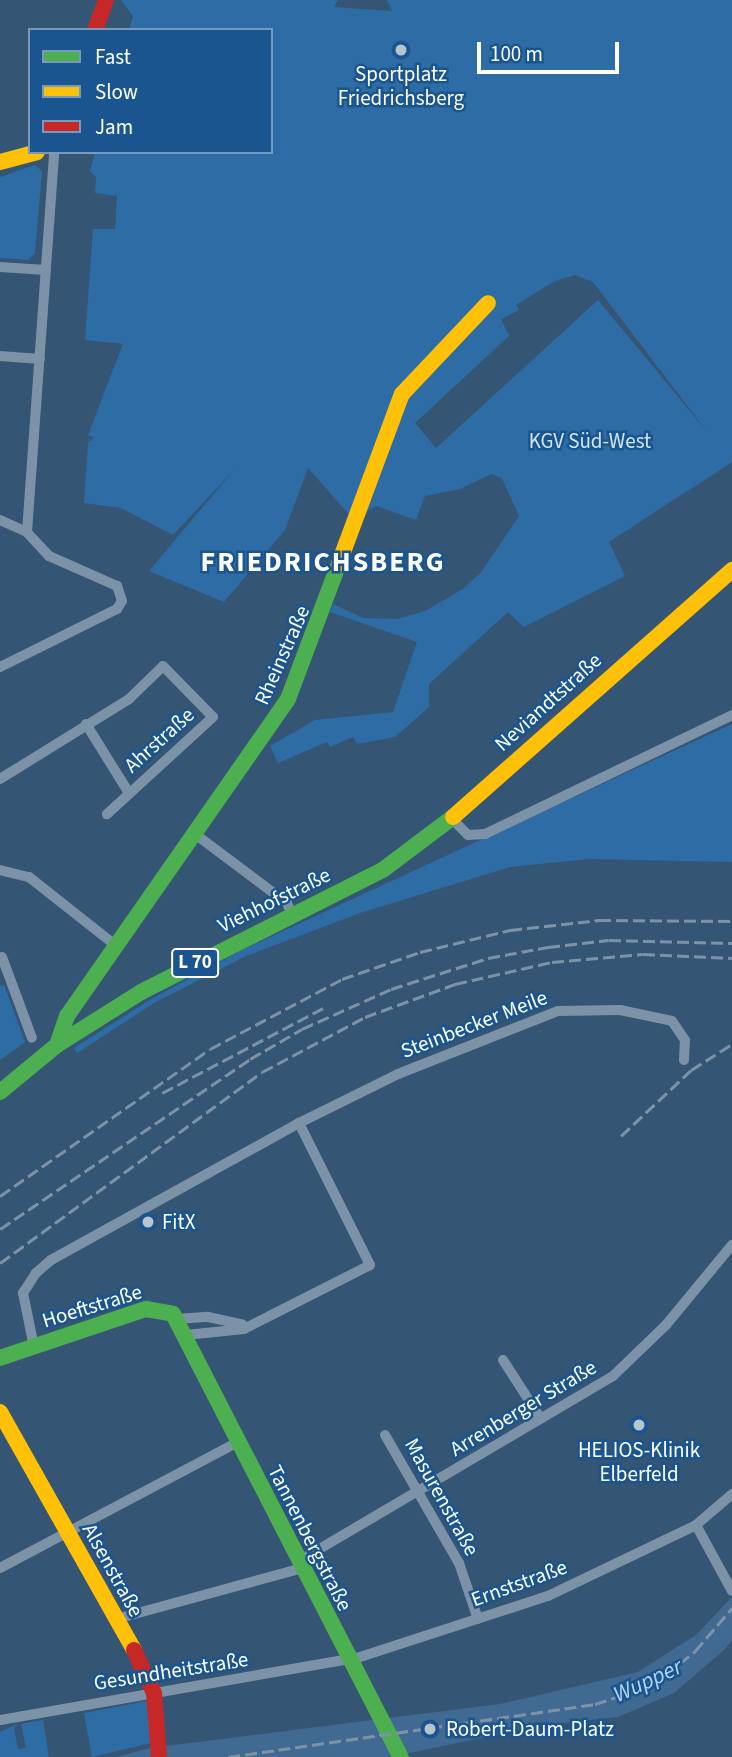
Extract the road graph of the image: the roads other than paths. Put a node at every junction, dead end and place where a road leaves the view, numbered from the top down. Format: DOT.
graph roads {
  1 [pos="106,0"];
  2 [pos="96,28"];
  3 [pos="30,154"];
  4 [pos="54,154"];
  5 [pos="0,162"];
  6 [pos="0,267"];
  7 [pos="46,270"];
  8 [pos="488,303"];
  9 [pos="0,356"];
  10 [pos="40,359"];
  11 [pos="0,520"];
  12 [pos="27,532"];
  13 [pos="732,570"];
  14 [pos="1,666"];
  15 [pos="732,715"];
  16 [pos="86,724"];
  17 [pos="0,779"];
  18 [pos="129,793"];
  19 [pos="107,814"];
  20 [pos="451,818"];
  21 [pos="195,834"];
  22 [pos="393,864"];
  23 [pos="0,870"];
  24 [pos="291,913"];
  25 [pos="115,945"];
  26 [pos="2,957"];
  27 [pos="4,978"];
  28 [pos="32,1038"];
  29 [pos="57,1045"];
  30 [pos="684,1060"];
  31 [pos="0,1092"];
  32 [pos="299,1123"];
  33 [pos="732,1245"];
  34 [pos="177,1319"];
  35 [pos="255,1324"];
  36 [pos="186,1335"];
  37 [pos="34,1347"];
  38 [pos="0,1358"];
  39 [pos="503,1360"];
  40 [pos="0,1412"];
  41 [pos="541,1419"];
  42 [pos="385,1435"];
  43 [pos="238,1442"];
  44 [pos="416,1494"];
  45 [pos="732,1494"];
  46 [pos="696,1525"];
  47 [pos="67,1530"];
  48 [pos="300,1565"];
  49 [pos="0,1568"];
  50 [pos="730,1587"];
  51 [pos="116,1619"];
  52 [pos="478,1619"];
  53 [pos="348,1660"];
  54 [pos="154,1693"];
  55 [pos="0,1720"];
  56 [pos="159,1750"];
  57 [pos="401,1756"];
  1 -- 2 [label="main road"];
  3 -- 5 [label="main road"];
  4 -- 7 [label="street"];
  6 -- 7 [label="street"];
  7 -- 10 [label="street"];
  8 -- 21 [label="main road, Rheinstraße"];
  9 -- 10 [label="street"];
  10 -- 12 [label="street"];
  11 -- 12 [label="street"];
  12 -- 14 [label="street"];
  13 -- 20 [label="main road, Neviandtstraße / L 70"];
  15 -- 20 [label="street"];
  16 -- 17 [label="street, Ahrstraße"];
  16 -- 18 [label="street, Ahrstraße"];
  16 -- 18 [label="street, Ahrstraße"];
  18 -- 19 [label="street, Ahrstraße"];
  20 -- 22 [label="main road, Neviandtstraße / L 70"];
  21 -- 24 [label="street"];
  21 -- 25 [label="main road, Rheinstraße"];
  22 -- 24 [label="main road, Viehhofstraße / L 70"];
  23 -- 25 [label="street"];
  24 -- 29 [label="main road, Viehhofstraße / L 70"];
  25 -- 29 [label="main road, Rheinstraße"];
  26 -- 27 [label="street"];
  27 -- 28 [label="street"];
  29 -- 31 [label="main road, Viehhofstraße / L 70"];
  30 -- 32 [label="street, Steinbecker Meile"];
  32 -- 35 [label="street"];
  32 -- 37 [label="street, Steinbecker Meile"];
  33 -- 41 [label="street, Arrenberger Straße"];
  34 -- 35 [label="street"];
  34 -- 36 [label="main road"];
  34 -- 37 [label="main road, Hoeftstraße"];
  35 -- 36 [label="street"];
  36 -- 43 [label="main road, Tannenbergstraße"];
  37 -- 38 [label="main road, Hoeftstraße"];
  39 -- 41 [label="street"];
  40 -- 47 [label="main road, Alsenstraße"];
  41 -- 44 [label="street, Arrenberger Straße"];
  42 -- 44 [label="street, Masurenstraße"];
  43 -- 47 [label="street"];
  43 -- 48 [label="main road, Tannenbergstraße"];
  44 -- 48 [label="street, Arrenberger Straße"];
  44 -- 52 [label="street, Masurenstraße"];
  45 -- 46 [label="street, Ernststraße"];
  46 -- 50 [label="street"];
  46 -- 52 [label="street, Ernststraße"];
  47 -- 49 [label="street"];
  47 -- 51 [label="main road, Alsenstraße"];
  48 -- 51 [label="street, Arrenberger Straße"];
  48 -- 53 [label="main road, Tannenbergstraße"];
  51 -- 54 [label="main road, Alsenstraße"];
  52 -- 53 [label="street, Ernststraße"];
  53 -- 54 [label="street, Gesundheitstraße"];
  53 -- 57 [label="main road, Tannenbergstraße"];
  54 -- 55 [label="street, Gesundheitstraße"];
  54 -- 56 [label="main road, Alsenstraße"];
}
